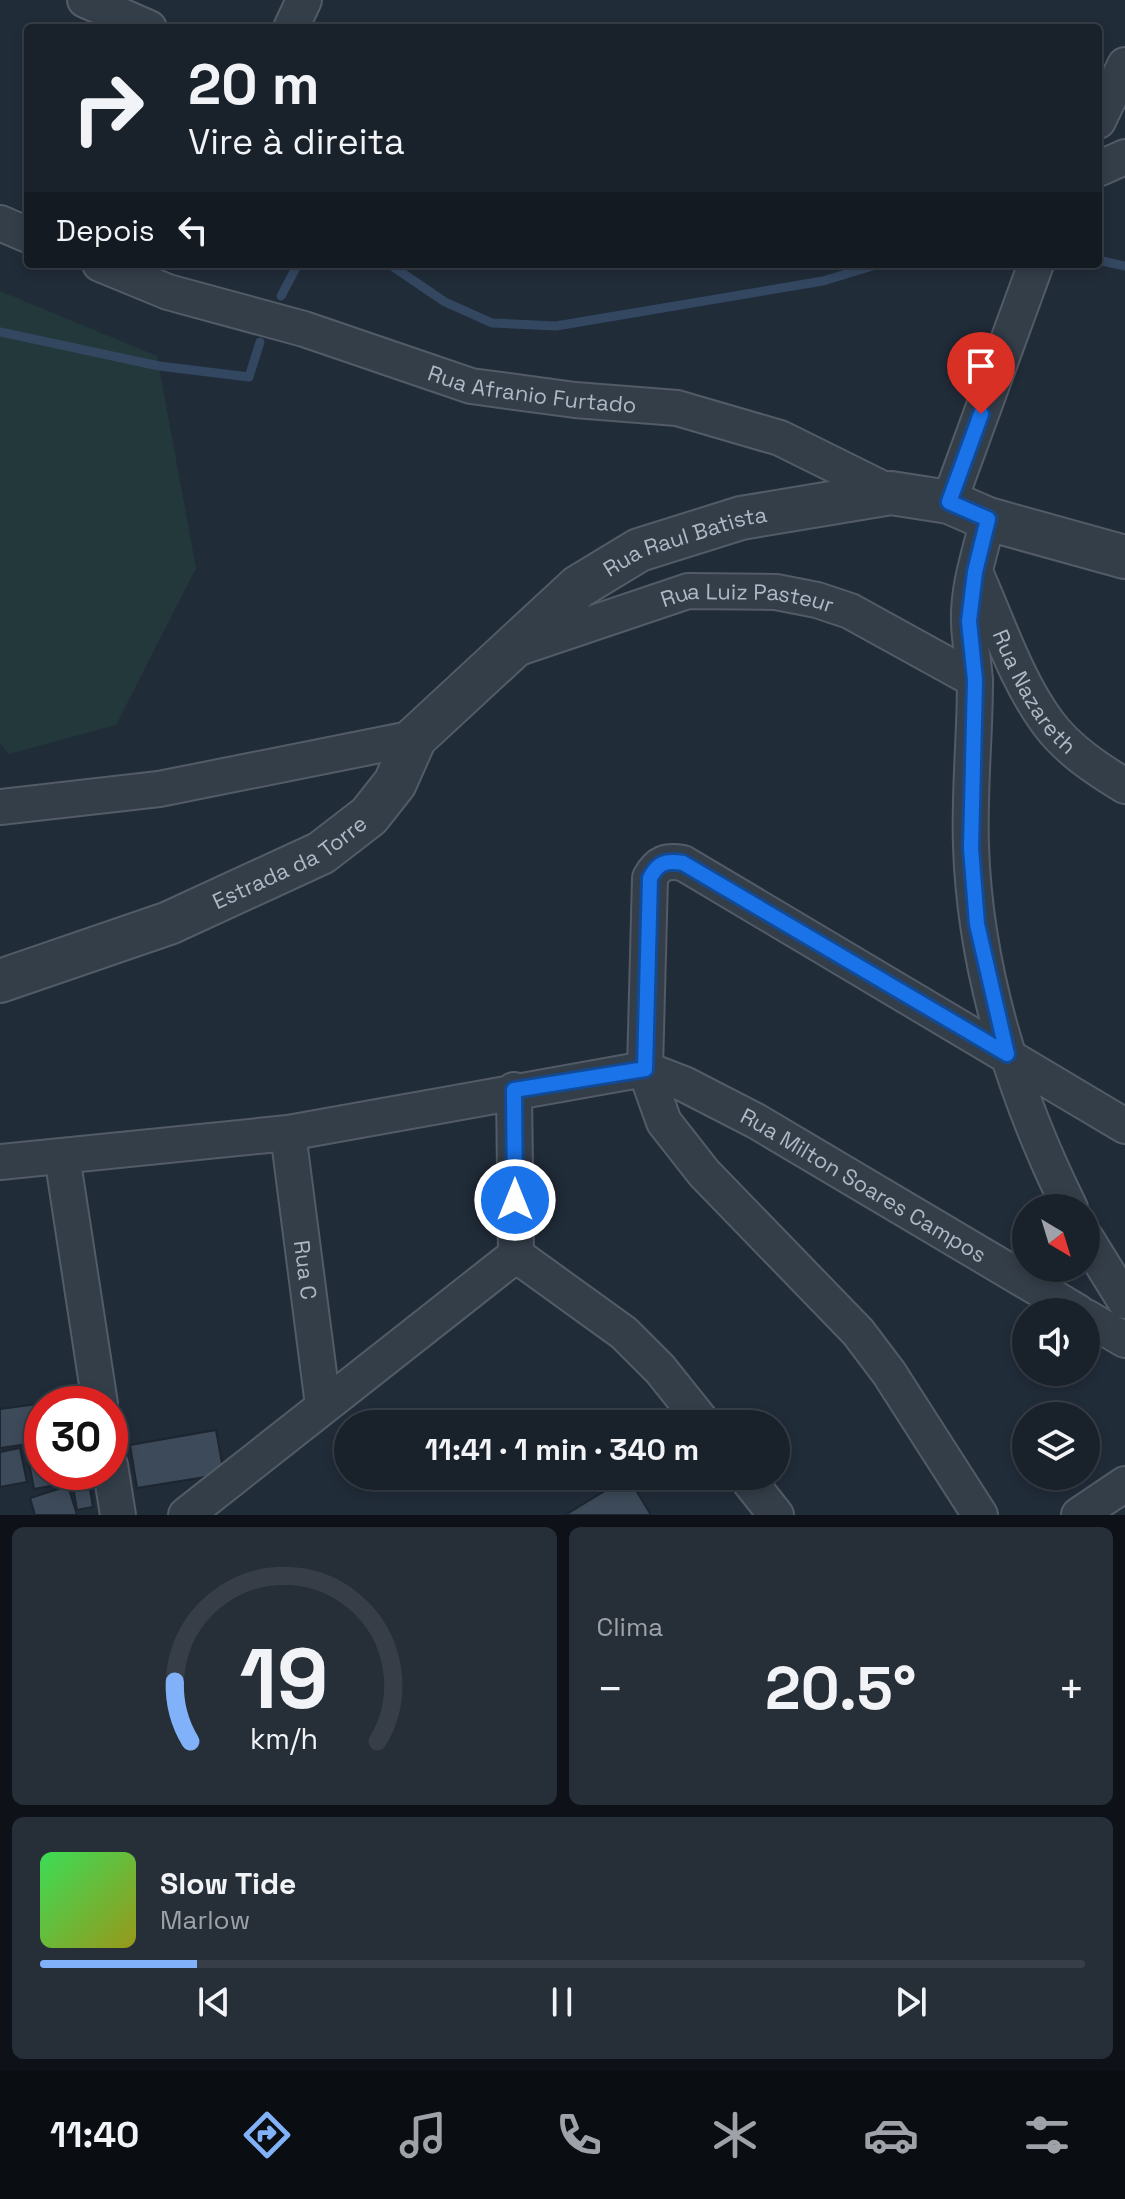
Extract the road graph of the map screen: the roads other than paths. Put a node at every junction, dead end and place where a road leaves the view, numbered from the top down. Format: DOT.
graph roads {
  1 [pos="85,0"];
  2 [pos="304,0"];
  3 [pos="140,24"];
  4 [pos="293,24"];
  5 [pos="1125,65"];
  6 [pos="1102,113"];
  7 [pos="1125,157"];
  8 [pos="1102,167"];
  9 [pos="0,223"];
  10 [pos="24,233"];
  11 [pos="121,268"];
  12 [pos="1035,268"];
  13 [pos="175,278"];
  14 [pos="891,493"];
  15 [pos="949,502"];
  16 [pos="988,519"];
  17 [pos="1125,557"];
  18 [pos="975,572"];
  19 [pos="510,651"];
  20 [pos="975,680"];
  21 [pos="415,738"];
  22 [pos="1125,786"];
  23 [pos="0,807"];
  24 [pos="0,981"];
  25 [pos="1007,1054"];
  26 [pos="645,1069"];
  27 [pos="514,1090"];
  28 [pos="1125,1126"];
  29 [pos="288,1133"];
  30 [pos="62,1156"];
  31 [pos="0,1162"];
  32 [pos="1064,1194"];
  33 [pos="516,1255"];
  34 [pos="1100,1261"];
  35 [pos="1054,1298"];
  36 [pos="1125,1301"];
  37 [pos="1100,1325"];
  38 [pos="1125,1340"];
  39 [pos="97,1386"];
  40 [pos="323,1405"];
  41 [pos="693,1410"];
  42 [pos="1125,1484"];
  43 [pos="114,1490"];
  44 [pos="756,1490"];
  45 [pos="118,1515"];
  46 [pos="186,1515"];
  47 [pos="776,1515"];
  48 [pos="980,1515"];
  49 [pos="1079,1515"];
  1 -- 3 [label="street"];
  2 -- 4 [label="street"];
  5 -- 6 [label="street"];
  7 -- 8 [label="street"];
  9 -- 10 [label="street"];
  11 -- 13 [label="street, Rua Afranio Furtado"];
  12 -- 15 [label="street"];
  13 -- 14 [label="street, Rua Afranio Furtado"];
  14 -- 15 [label="street, Rua Raul Batista"];
  14 -- 19 [label="street, Rua Raul Batista"];
  15 -- 16 [label="street, Rua Raul Batista"];
  16 -- 17 [label="street, Rua Raul Batista"];
  16 -- 18 [label="street"];
  18 -- 20 [label="street"];
  18 -- 22 [label="street, Rua Nazareth"];
  19 -- 20 [label="street, Rua Luiz Pasteur"];
  19 -- 21 [label="street, Estrada da Torre"];
  20 -- 25 [label="street"];
  21 -- 23 [label="street"];
  21 -- 24 [label="street, Estrada da Torre"];
  25 -- 26 [label="street"];
  25 -- 28 [label="street"];
  25 -- 32 [label="street"];
  26 -- 27 [label="street"];
  26 -- 35 [label="street, Rua Milton Soares Campos"];
  26 -- 48 [label="street"];
  27 -- 29 [label="street"];
  27 -- 33 [label="street"];
  29 -- 30 [label="street"];
  29 -- 40 [label="street, Rua C"];
  30 -- 31 [label="street"];
  30 -- 39 [label="street"];
  33 -- 40 [label="street"];
  33 -- 41 [label="street"];
  34 -- 36 [label="street"];
  37 -- 38 [label="street"];
  40 -- 46 [label="street"];
  42 -- 49 [label="street"];
  43 -- 45 [label="street"];
  44 -- 47 [label="street"];
}
